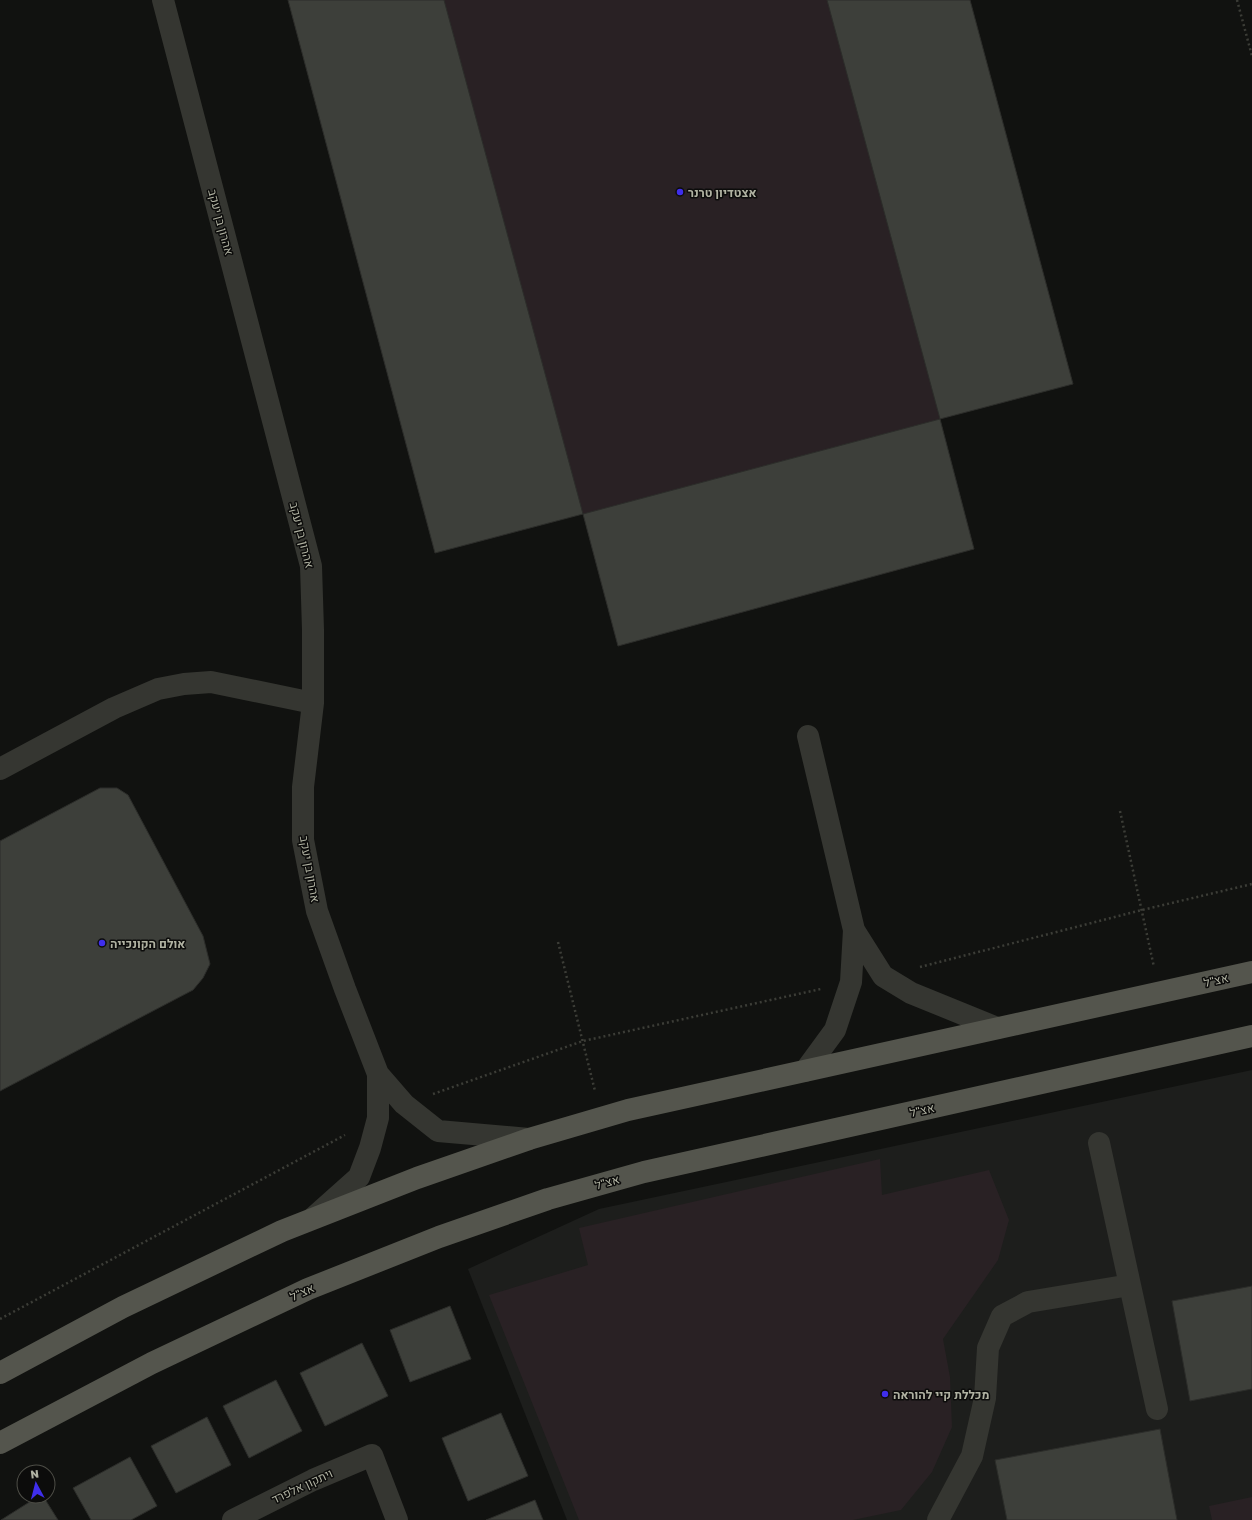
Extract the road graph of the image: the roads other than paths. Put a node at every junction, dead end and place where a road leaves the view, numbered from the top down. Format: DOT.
graph roads {
  1 [pos="163,0"];
  2 [pos="314,703"];
  3 [pos="808,736"];
  4 [pos="0,769"];
  5 [pos="854,930"];
  6 [pos="1252,972"];
  7 [pos="997,1028"];
  8 [pos="1252,1036"];
  9 [pos="805,1071"];
  10 [pos="378,1074"];
  11 [pos="529,1139"];
  12 [pos="1099,1143"];
  13 [pos="312,1219"];
  14 [pos="1130,1285"];
  15 [pos="0,1373"];
  16 [pos="1157,1409"];
  17 [pos="0,1443"];
  18 [pos="234,1520"];
  19 [pos="397,1520"];
  20 [pos="938,1520"];
  1 -- 2 [label="street, אהרון בן יעקב"];
  2 -- 4 [label="street"];
  2 -- 10 [label="street, אהרון בן יעקב"];
  3 -- 5 [label="street"];
  5 -- 7 [label="street"];
  5 -- 9 [label="street"];
  6 -- 7 [label="main road, אצ\"ל"];
  7 -- 9 [label="main road, אצ\"ל"];
  8 -- 17 [label="main road, אצ\"ל"];
  9 -- 11 [label="main road, אצ\"ל"];
  10 -- 11 [label="street, אהרון בן יעקב"];
  10 -- 13 [label="street, אהרון בן יעקב"];
  11 -- 13 [label="main road, אצ\"ל"];
  12 -- 14 [label="street"];
  13 -- 15 [label="main road, אצ\"ל"];
  14 -- 16 [label="street"];
  14 -- 20 [label="street"];
  18 -- 19 [label="street, ויתקון אלפרד"];
}
